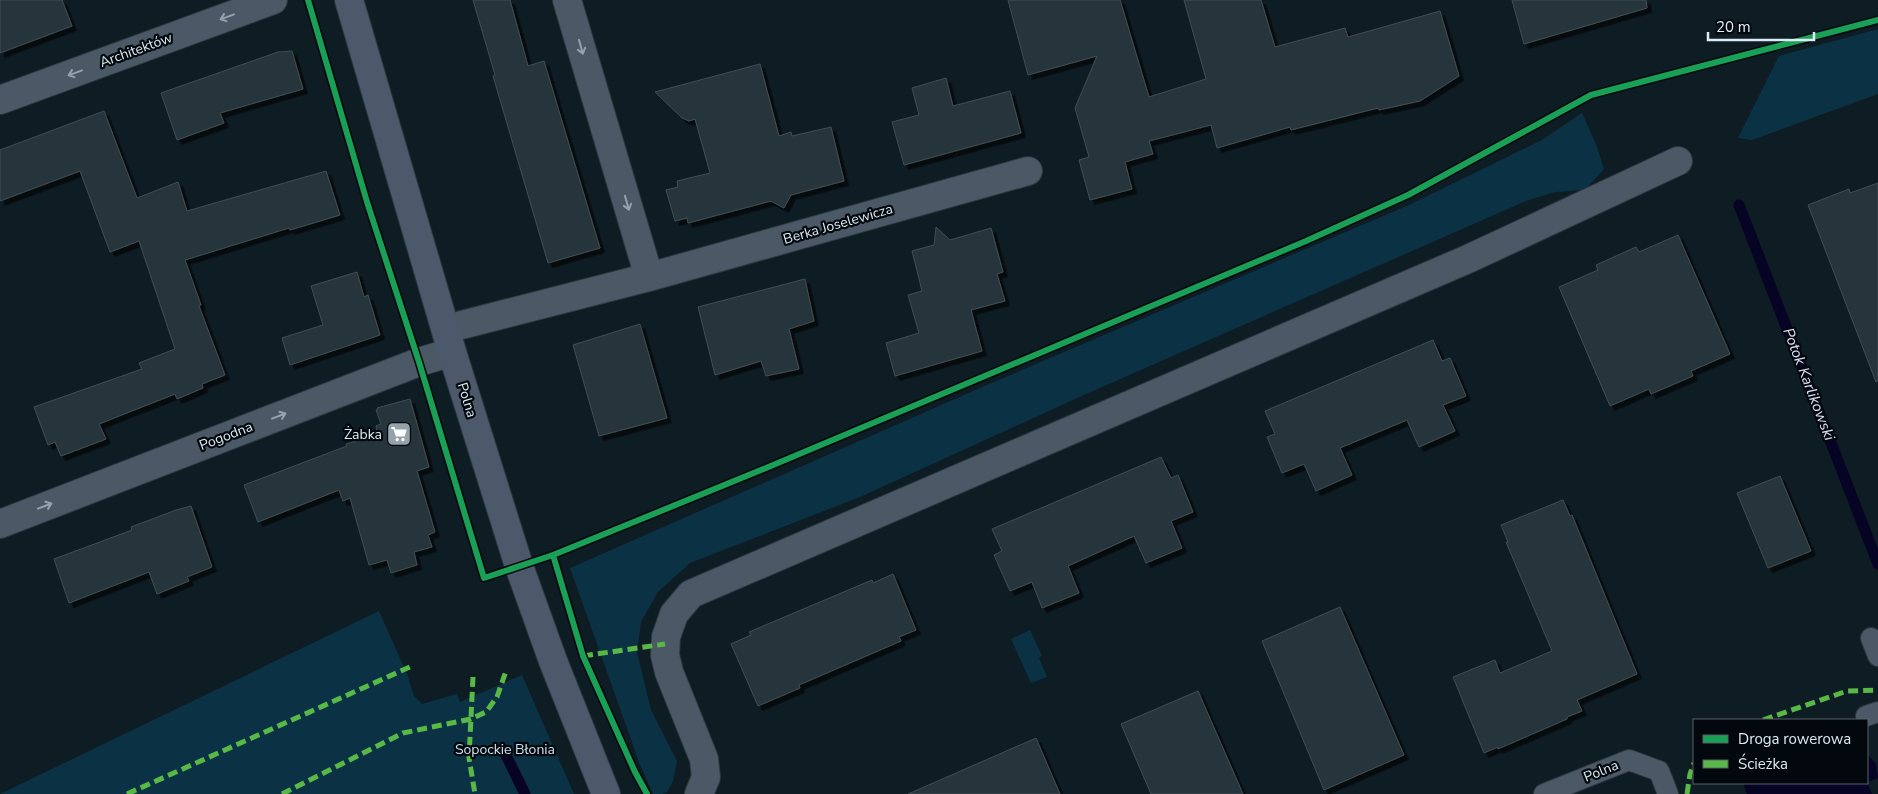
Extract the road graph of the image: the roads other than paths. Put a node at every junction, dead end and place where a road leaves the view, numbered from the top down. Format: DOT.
graph roads {
  1 [pos="273,0"];
  2 [pos="349,0"];
  3 [pos="568,0"];
  4 [pos="0,100"];
  5 [pos="1678,161"];
  6 [pos="1028,171"];
  7 [pos="649,277"];
  8 [pos="449,340"];
  9 [pos="0,524"];
  10 [pos="1871,638"];
  11 [pos="1878,656"];
  12 [pos="606,794"];
  13 [pos="699,794"];
  14 [pos="1544,794"];
  15 [pos="1668,794"];
  1 -- 4 [label="street, Architektów, one-way"];
  2 -- 8 [label="street, Polna"];
  3 -- 7 [label="street, one-way"];
  5 -- 13 [label="street"];
  6 -- 7 [label="street, Berka Joselewicza"];
  7 -- 8 [label="street, Berka Joselewicza"];
  9 -- 8 [label="street, Pogodna, one-way"];
  8 -- 12 [label="street, Polna"];
  10 -- 11 [label="lane"];
  14 -- 15 [label="lane, Polna"];
}
